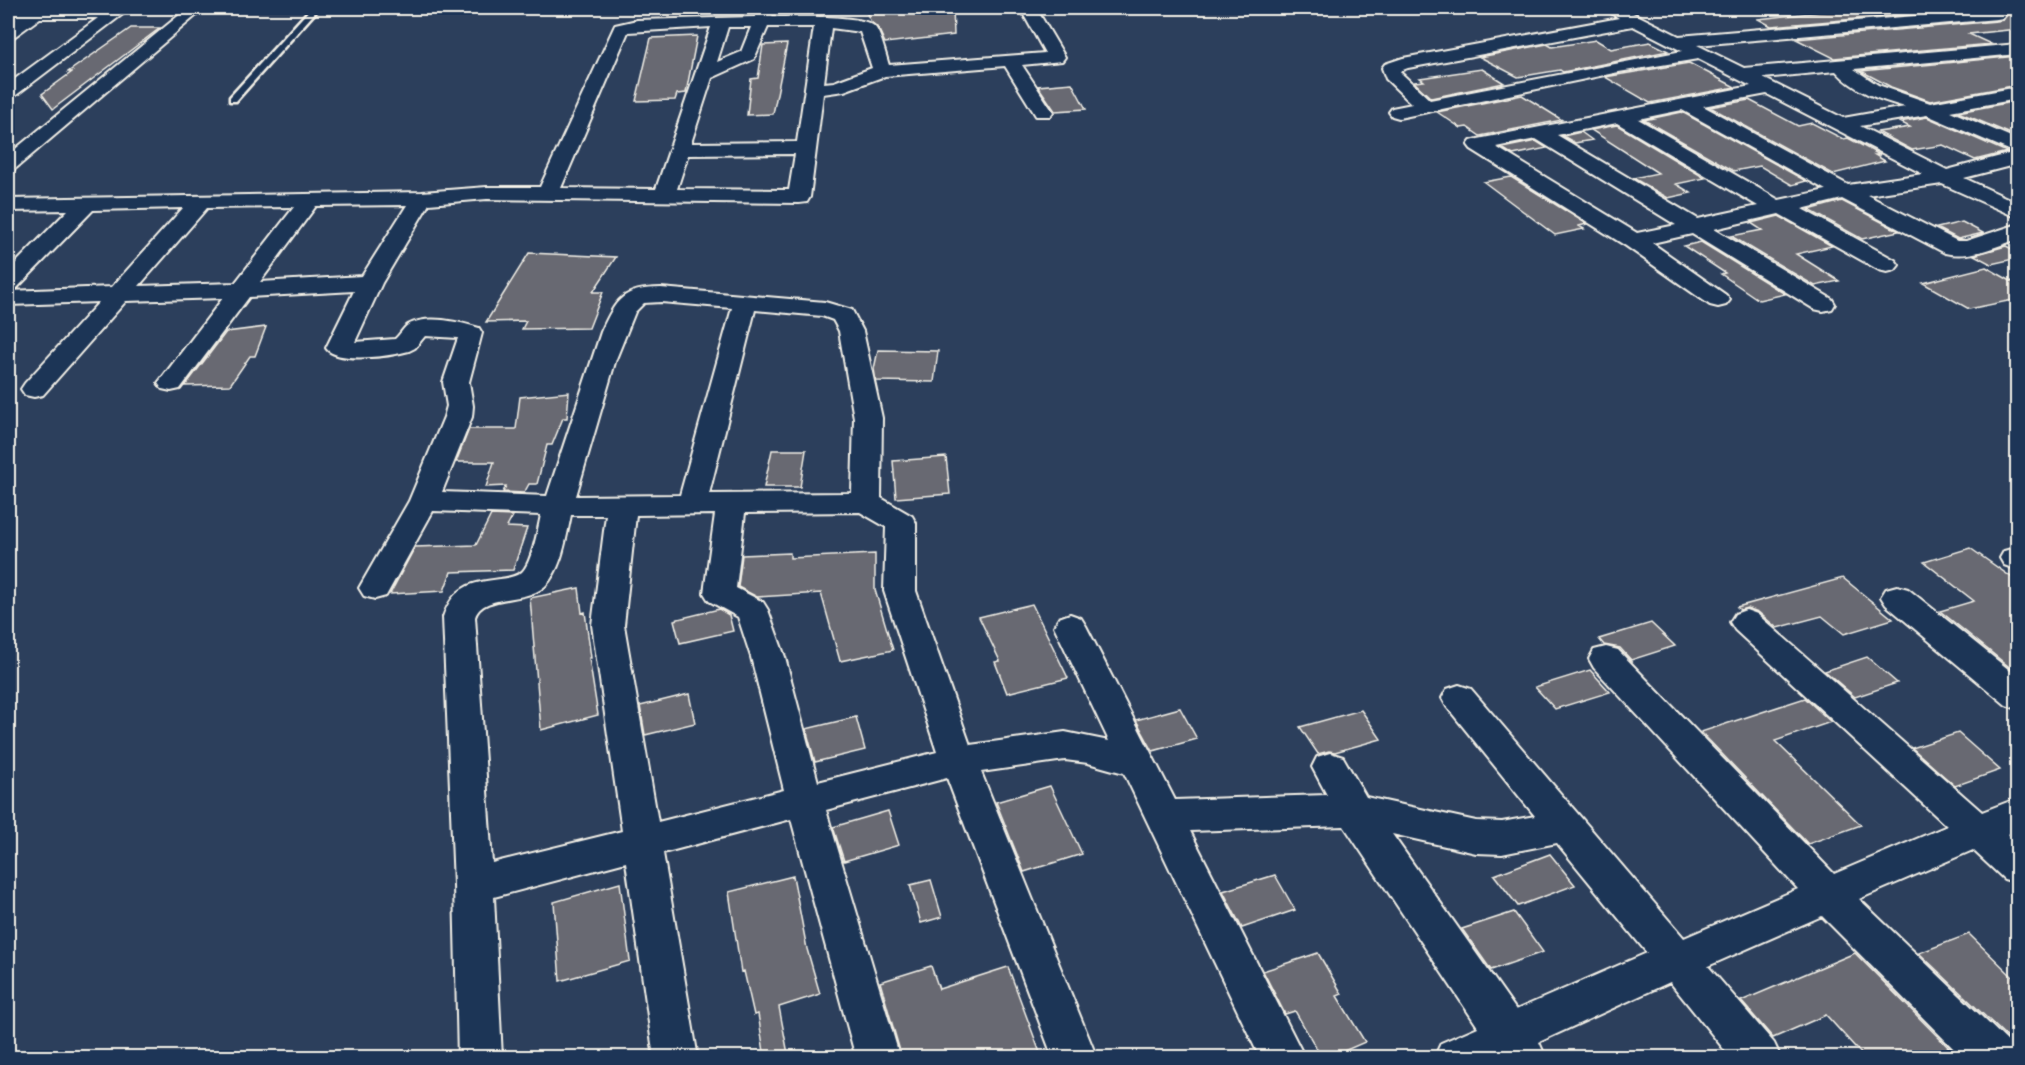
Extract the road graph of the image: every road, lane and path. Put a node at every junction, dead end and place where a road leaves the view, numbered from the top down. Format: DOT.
graph roads {
  1 [pos="197,8"];
  2 [pos="315,8"];
  3 [pos="1028,8"];
  4 [pos="1611,8"];
  5 [pos="1889,8"];
  6 [pos="41,10"];
  7 [pos="119,10"];
  8 [pos="1840,12"];
  9 [pos="1997,14"];
  10 [pos="8,15"];
  11 [pos="764,15"];
  12 [pos="1915,21"];
  13 [pos="721,22"];
  14 [pos="824,22"];
  15 [pos="1681,22"];
  16 [pos="1641,23"];
  17 [pos="1865,25"];
  18 [pos="8,33"];
  19 [pos="1677,41"];
  20 [pos="2018,49"];
  21 [pos="1701,53"];
  22 [pos="1010,60"];
  23 [pos="1841,66"];
  24 [pos="882,71"];
  25 [pos="705,74"];
  26 [pos="1743,74"];
  27 [pos="1769,88"];
  28 [pos="814,89"];
  29 [pos="8,92"];
  30 [pos="2008,95"];
  31 [pos="233,99"];
  32 [pos="1685,104"];
  33 [pos="2018,104"];
  34 [pos="1426,106"];
  35 [pos="1930,109"];
  36 [pos="1043,112"];
  37 [pos="1399,112"];
  38 [pos="1620,117"];
  39 [pos="1841,124"];
  40 [pos="1539,133"];
  41 [pos="2018,147"];
  42 [pos="806,148"];
  43 [pos="680,149"];
  44 [pos="2018,158"];
  45 [pos="8,165"];
  46 [pos="1944,177"];
  47 [pos="1845,192"];
  48 [pos="548,194"];
  49 [pos="664,196"];
  50 [pos="422,198"];
  51 [pos="310,200"];
  52 [pos="202,201"];
  53 [pos="88,203"];
  54 [pos="8,205"];
  55 [pos="1778,207"];
  56 [pos="2018,212"];
  57 [pos="1692,227"];
  58 [pos="2018,231"];
  59 [pos="1634,241"];
  60 [pos="1887,265"];
  61 [pos="370,283"];
  62 [pos="8,284"];
  63 [pos="241,290"];
  64 [pos="119,295"];
  65 [pos="8,298"];
  66 [pos="1718,300"];
  67 [pos="745,304"];
  68 [pos="1823,304"];
  69 [pos="171,383"];
  70 [pos="34,389"];
  71 [pos="424,501"];
  72 [pos="866,502"];
  73 [pos="692,504"];
  74 [pos="731,504"];
  75 [pos="622,505"];
  76 [pos="558,506"];
  77 [pos="375,588"];
  78 [pos="1897,597"];
  79 [pos="1746,621"];
  80 [pos="1070,626"];
  81 [pos="1606,659"];
  82 [pos="2018,696"];
  83 [pos="1460,698"];
  84 [pos="958,761"];
  85 [pos="1138,763"];
  86 [pos="1329,767"];
  87 [pos="805,801"];
  88 [pos="1354,810"];
  89 [pos="2018,813"];
  90 [pos="1164,816"];
  91 [pos="1565,826"];
  92 [pos="1977,830"];
  93 [pos="644,842"];
  94 [pos="2018,867"];
  95 [pos="474,885"];
  96 [pos="1827,894"];
  97 [pos="1675,960"];
  98 [pos="1515,1046"];
  99 [pos="480,1058"];
  100 [pos="676,1058"];
  101 [pos="878,1058"];
  102 [pos="1075,1058"];
  103 [pos="1283,1058"];
  104 [pos="1456,1058"];
  105 [pos="1759,1058"];
  106 [pos="1994,1058"];
  1 -- 45 [label="street"];
  2 -- 31 [label="lane"];
  3 -- 22 [label="street"];
  4 -- 16 [label="street"];
  5 -- 12 [label="street"];
  6 -- 7 [label="street"];
  6 -- 10 [label="street"];
  6 -- 18 [label="street"];
  7 -- 29 [label="street"];
  8 -- 17 [label="street"];
  9 -- 12 [label="street"];
  11 -- 13 [label="street"];
  11 -- 14 [label="street"];
  11 -- 25 [label="street"];
  12 -- 17 [label="street"];
  13 -- 25 [label="street"];
  13 -- 48 [label="street"];
  14 -- 24 [label="street"];
  14 -- 28 [label="street"];
  15 -- 16 [label="street"];
  16 -- 19 [label="street"];
  16 -- 34 [label="street"];
  17 -- 19 [label="street"];
  19 -- 21 [label="street"];
  20 -- 23 [label="street"];
  21 -- 26 [label="street"];
  21 -- 34 [label="street"];
  22 -- 24 [label="street"];
  22 -- 36 [label="street"];
  23 -- 26 [label="street"];
  23 -- 35 [label="street"];
  24 -- 28 [label="street"];
  25 -- 43 [label="street"];
  26 -- 27 [label="street"];
  27 -- 32 [label="street"];
  27 -- 39 [label="street"];
  28 -- 42 [label="street"];
  30 -- 33 [label="street"];
  30 -- 35 [label="street"];
  32 -- 38 [label="street"];
  32 -- 47 [label="street"];
  34 -- 37 [label="street"];
  35 -- 39 [label="street"];
  35 -- 41 [label="street"];
  38 -- 40 [label="street"];
  38 -- 55 [label="street"];
  39 -- 46 [label="street"];
  40 -- 57 [label="street"];
  40 -- 59 [label="street"];
  42 -- 43 [label="street"];
  42 -- 49 [label="street"];
  43 -- 49 [label="street"];
  44 -- 46 [label="street"];
  46 -- 47 [label="street"];
  46 -- 56 [label="street"];
  47 -- 55 [label="street"];
  47 -- 58 [label="street"];
  48 -- 49 [label="street"];
  48 -- 50 [label="street"];
  50 -- 51 [label="street"];
  50 -- 61 [label="street"];
  51 -- 52 [label="street"];
  51 -- 63 [label="street"];
  52 -- 53 [label="street"];
  52 -- 64 [label="street"];
  53 -- 54 [label="street"];
  53 -- 62 [label="street"];
  55 -- 57 [label="street"];
  55 -- 60 [label="street"];
  57 -- 59 [label="street"];
  57 -- 68 [label="street"];
  59 -- 66 [label="street"];
  61 -- 63 [label="street"];
  61 -- 71 [label="street"];
  63 -- 64 [label="street"];
  63 -- 69 [label="street"];
  64 -- 65 [label="street"];
  64 -- 70 [label="street"];
  67 -- 72 [label="street"];
  67 -- 73 [label="street"];
  67 -- 76 [label="street"];
  71 -- 76 [label="street"];
  71 -- 77 [label="street"];
  72 -- 74 [label="street"];
  72 -- 84 [label="street"];
  73 -- 74 [label="street"];
  73 -- 75 [label="street"];
  74 -- 87 [label="street"];
  75 -- 76 [label="street"];
  75 -- 93 [label="street"];
  76 -- 95 [label="street"];
  78 -- 82 [label="street"];
  79 -- 92 [label="street"];
  80 -- 85 [label="street"];
  81 -- 96 [label="street"];
  83 -- 91 [label="street"];
  84 -- 85 [label="street"];
  84 -- 87 [label="street"];
  84 -- 102 [label="street"];
  85 -- 90 [label="street"];
  86 -- 88 [label="street"];
  87 -- 93 [label="street"];
  87 -- 101 [label="street"];
  88 -- 90 [label="street"];
  88 -- 91 [label="street"];
  88 -- 98 [label="street"];
  89 -- 92 [label="street"];
  90 -- 103 [label="street"];
  91 -- 97 [label="street"];
  92 -- 94 [label="street"];
  92 -- 96 [label="street"];
  93 -- 95 [label="street"];
  93 -- 100 [label="street"];
  95 -- 99 [label="street"];
  96 -- 97 [label="street"];
  96 -- 106 [label="street"];
  97 -- 98 [label="street"];
  97 -- 105 [label="street"];
  98 -- 104 [label="street"];
}
